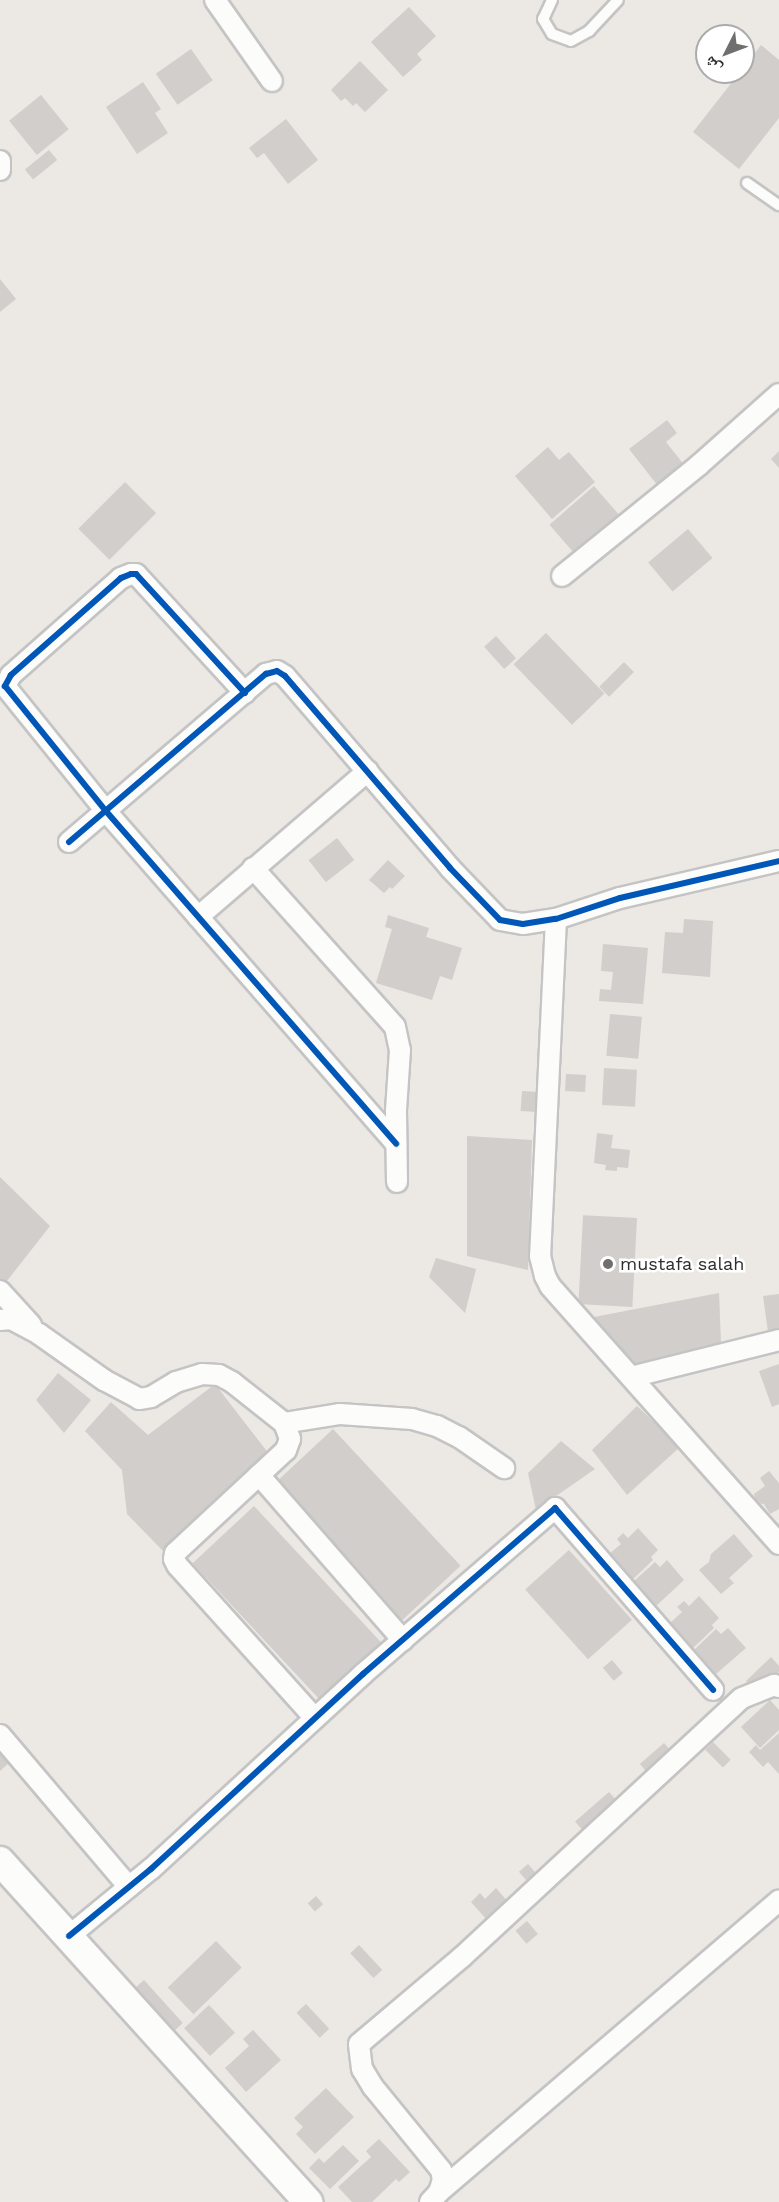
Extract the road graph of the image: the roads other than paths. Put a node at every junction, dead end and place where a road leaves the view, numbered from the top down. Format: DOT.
graph roads {
  1 [pos="215,0"];
  2 [pos="552,0"];
  3 [pos="618,0"];
  4 [pos="272,81"];
  5 [pos="0,161"];
  6 [pos="0,170"];
  7 [pos="747,183"];
  8 [pos="779,205"];
  9 [pos="779,394"];
  10 [pos="562,576"];
  11 [pos="245,693"];
  12 [pos="368,771"];
  13 [pos="105,810"];
  14 [pos="69,842"];
  15 [pos="779,861"];
  16 [pos="253,868"];
  17 [pos="198,917"];
  18 [pos="556,919"];
  19 [pos="396,1144"];
  20 [pos="397,1182"];
  21 [pos="0,1291"];
  22 [pos="0,1320"];
  23 [pos="39,1334"];
  24 [pos="779,1340"];
  25 [pos="632,1377"];
  26 [pos="284,1423"];
  27 [pos="504,1468"];
  28 [pos="259,1475"];
  29 [pos="779,1544"];
  30 [pos="403,1640"];
  31 [pos="779,1687"];
  32 [pos="713,1690"];
  33 [pos="315,1718"];
  34 [pos="0,1735"];
  35 [pos="0,1861"];
  36 [pos="129,1887"];
  37 [pos="779,1901"];
  38 [pos="69,1936"];
  39 [pos="435,2197"];
  40 [pos="308,2202"];
  1 -- 4 [label="street"];
  2 -- 3 [label="lane"];
  5 -- 6 [label="street"];
  7 -- 8 [label="lane"];
  9 -- 10 [label="street"];
  11 -- 12 [label="street"];
  11 -- 13 [label="street"];
  11 -- 13 [label="street"];
  12 -- 16 [label="street"];
  12 -- 18 [label="street"];
  13 -- 14 [label="street"];
  13 -- 17 [label="street"];
  15 -- 18 [label="street"];
  16 -- 17 [label="street"];
  16 -- 19 [label="street"];
  17 -- 19 [label="street"];
  18 -- 25 [label="street"];
  19 -- 20 [label="street"];
  21 -- 23 [label="street"];
  22 -- 23 [label="street"];
  23 -- 26 [label="street"];
  24 -- 25 [label="street"];
  25 -- 29 [label="street"];
  26 -- 27 [label="street"];
  26 -- 28 [label="street"];
  28 -- 30 [label="street"];
  28 -- 33 [label="street"];
  30 -- 32 [label="street"];
  30 -- 33 [label="street"];
  31 -- 39 [label="street"];
  33 -- 36 [label="street"];
  34 -- 36 [label="street"];
  35 -- 38 [label="main road"];
  36 -- 38 [label="street"];
  37 -- 39 [label="street"];
  38 -- 40 [label="main road"];
}
